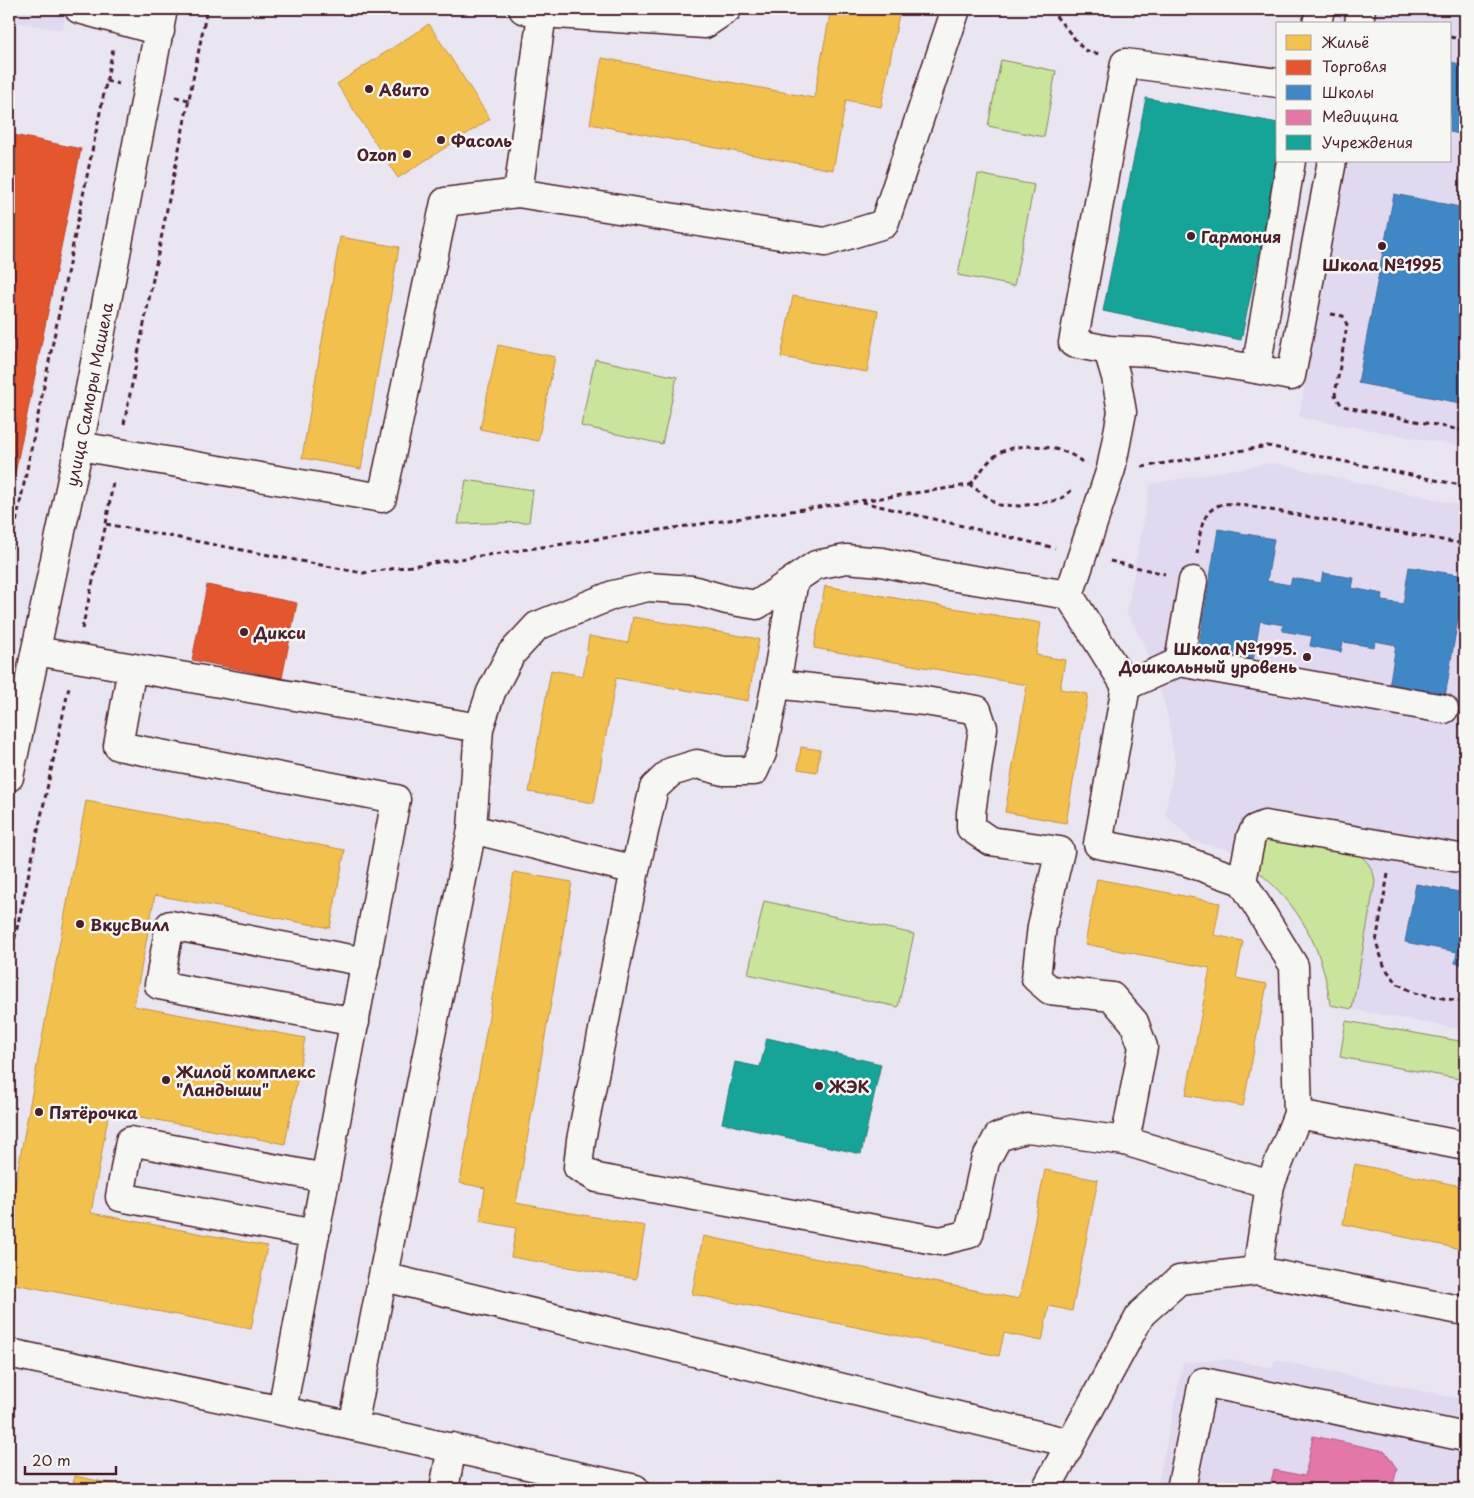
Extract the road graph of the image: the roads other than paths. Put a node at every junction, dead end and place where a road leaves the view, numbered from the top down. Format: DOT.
graph roads {
  1 [pos="79,9"];
  2 [pos="727,9"];
  3 [pos="956,9"];
  4 [pos="1320,9"];
  5 [pos="1361,9"];
  6 [pos="532,11"];
  7 [pos="162,20"];
  8 [pos="1317,22"];
  9 [pos="1359,22"];
  10 [pos="1276,82"];
  11 [pos="1291,162"];
  12 [pos="1332,162"];
  13 [pos="518,193"];
  14 [pos="1108,350"];
  15 [pos="1256,369"];
  16 [pos="79,446"];
  17 [pos="794,580"];
  18 [pos="1193,581"];
  19 [pos="1069,595"];
  20 [pos="36,651"];
  21 [pos="1179,662"];
  22 [pos="132,668"];
  23 [pos="776,684"];
  24 [pos="1126,686"];
  25 [pos="1444,709"];
  26 [pos="479,728"];
  27 [pos="9,777"];
  28 [pos="472,829"];
  29 [pos="1465,859"];
  30 [pos="635,870"];
  31 [pos="1242,881"];
  32 [pos="366,962"];
  33 [pos="354,1022"];
  34 [pos="1298,1114"];
  35 [pos="1125,1141"];
  36 [pos="1465,1146"];
  37 [pos="325,1178"];
  38 [pos="1270,1185"];
  39 [pos="315,1234"];
  40 [pos="1256,1271"];
  41 [pos="384,1277"];
  42 [pos="1465,1311"];
  43 [pos="9,1353"];
  44 [pos="282,1410"];
  45 [pos="353,1426"];
  46 [pos="1465,1437"];
  47 [pos="1070,1443"];
  48 [pos="452,1447"];
  49 [pos="444,1489"];
  50 [pos="635,1489"];
  51 [pos="1046,1489"];
  52 [pos="1181,1489"];
  1 -- 7 [label="street"];
  2 -- 6 [label="street"];
  3 -- 13 [label="street"];
  4 -- 8 [label="street"];
  5 -- 9 [label="street"];
  6 -- 13 [label="street"];
  7 -- 16 [label="street, улица Саморы Машела"];
  10 -- 14 [label="street"];
  11 -- 15 [label="street"];
  12 -- 15 [label="street"];
  13 -- 16 [label="street"];
  14 -- 15 [label="street"];
  14 -- 19 [label="street"];
  16 -- 20 [label="street, улица Саморы Машела"];
  17 -- 19 [label="street"];
  17 -- 23 [label="street"];
  17 -- 26 [label="street"];
  18 -- 21 [label="street"];
  19 -- 24 [label="street"];
  20 -- 22 [label="street"];
  20 -- 27 [label="street, улица Саморы Машела"];
  21 -- 24 [label="street"];
  21 -- 25 [label="street"];
  22 -- 26 [label="street"];
  22 -- 32 [label="street"];
  23 -- 30 [label="street"];
  23 -- 35 [label="street"];
  24 -- 31 [label="street"];
  26 -- 28 [label="street"];
  28 -- 30 [label="street"];
  28 -- 41 [label="street"];
  29 -- 31 [label="street"];
  30 -- 35 [label="street"];
  31 -- 34 [label="street"];
  32 -- 33 [label="street"];
  32 -- 33 [label="street"];
  33 -- 37 [label="street"];
  34 -- 36 [label="street"];
  34 -- 38 [label="street"];
  35 -- 38 [label="street"];
  37 -- 39 [label="street"];
  37 -- 39 [label="street"];
  38 -- 40 [label="street"];
  39 -- 44 [label="street"];
  40 -- 42 [label="street"];
  40 -- 47 [label="street"];
  41 -- 45 [label="street"];
  41 -- 47 [label="street"];
  43 -- 44 [label="street"];
  44 -- 45 [label="street"];
  45 -- 48 [label="street"];
  46 -- 52 [label="street"];
  47 -- 51 [label="street"];
  48 -- 49 [label="street"];
  48 -- 50 [label="street"];
}
